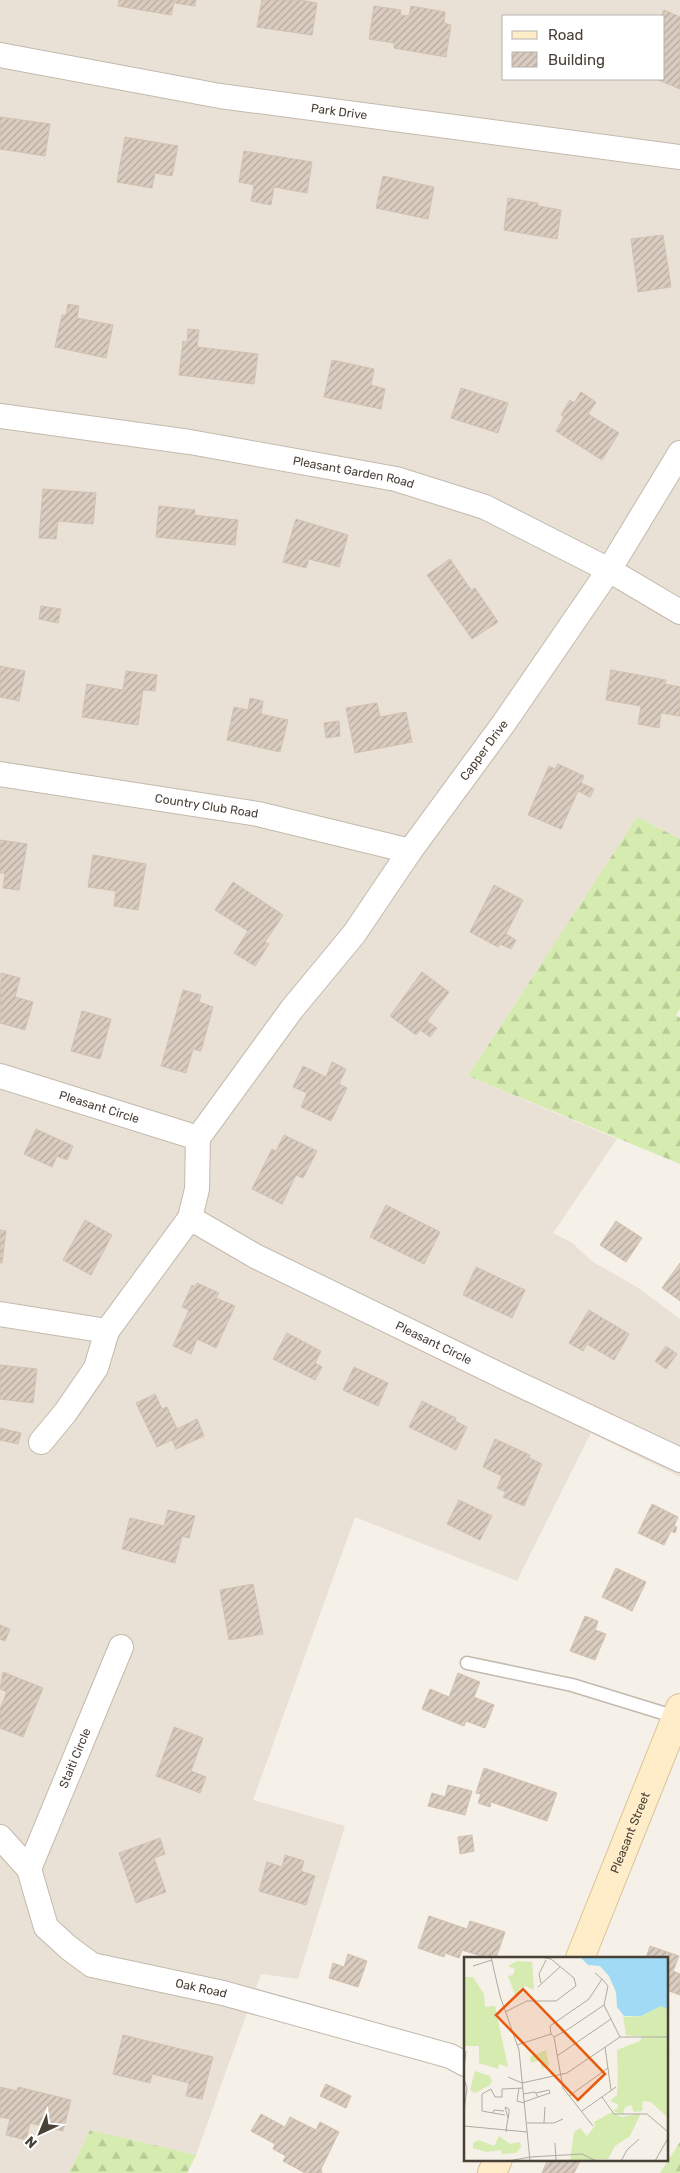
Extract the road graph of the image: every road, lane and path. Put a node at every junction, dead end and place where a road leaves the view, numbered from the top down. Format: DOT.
graph roads {
  1 [pos="0,55"];
  2 [pos="680,158"];
  3 [pos="0,416"];
  4 [pos="680,453"];
  5 [pos="609,570"];
  6 [pos="680,612"];
  7 [pos="0,774"];
  8 [pos="410,851"];
  9 [pos="0,1076"];
  10 [pos="198,1138"];
  11 [pos="190,1218"];
  12 [pos="0,1314"];
  13 [pos="108,1331"];
  14 [pos="41,1442"];
  15 [pos="680,1460"];
  16 [pos="121,1648"];
  17 [pos="467,1663"];
  18 [pos="678,1712"];
  19 [pos="0,1837"];
  20 [pos="29,1869"];
  21 [pos="580,1957"];
  22 [pos="464,2063"];
  23 [pos="498,2160"];
  24 [pos="492,2173"];
  1 -- 2 [label="street, Park Drive"];
  3 -- 5 [label="street, Pleasant Garden Road"];
  4 -- 5 [label="street, Capper Drive"];
  5 -- 6 [label="street, Pleasant Garden Road"];
  5 -- 8 [label="street, Capper Drive"];
  7 -- 8 [label="street, Country Club Road"];
  8 -- 10 [label="street, Capper Drive"];
  9 -- 10 [label="street, Pleasant Circle"];
  10 -- 11 [label="street"];
  11 -- 13 [label="street"];
  11 -- 15 [label="street, Pleasant Circle"];
  12 -- 13 [label="street"];
  13 -- 14 [label="street"];
  16 -- 20 [label="street, Staiti Circle"];
  17 -- 18 [label="lane"];
  18 -- 21 [label="main road, Pleasant Street"];
  19 -- 20 [label="street, Oak Road"];
  20 -- 22 [label="street, Oak Road"];
  23 -- 24 [label="main road"];
}
